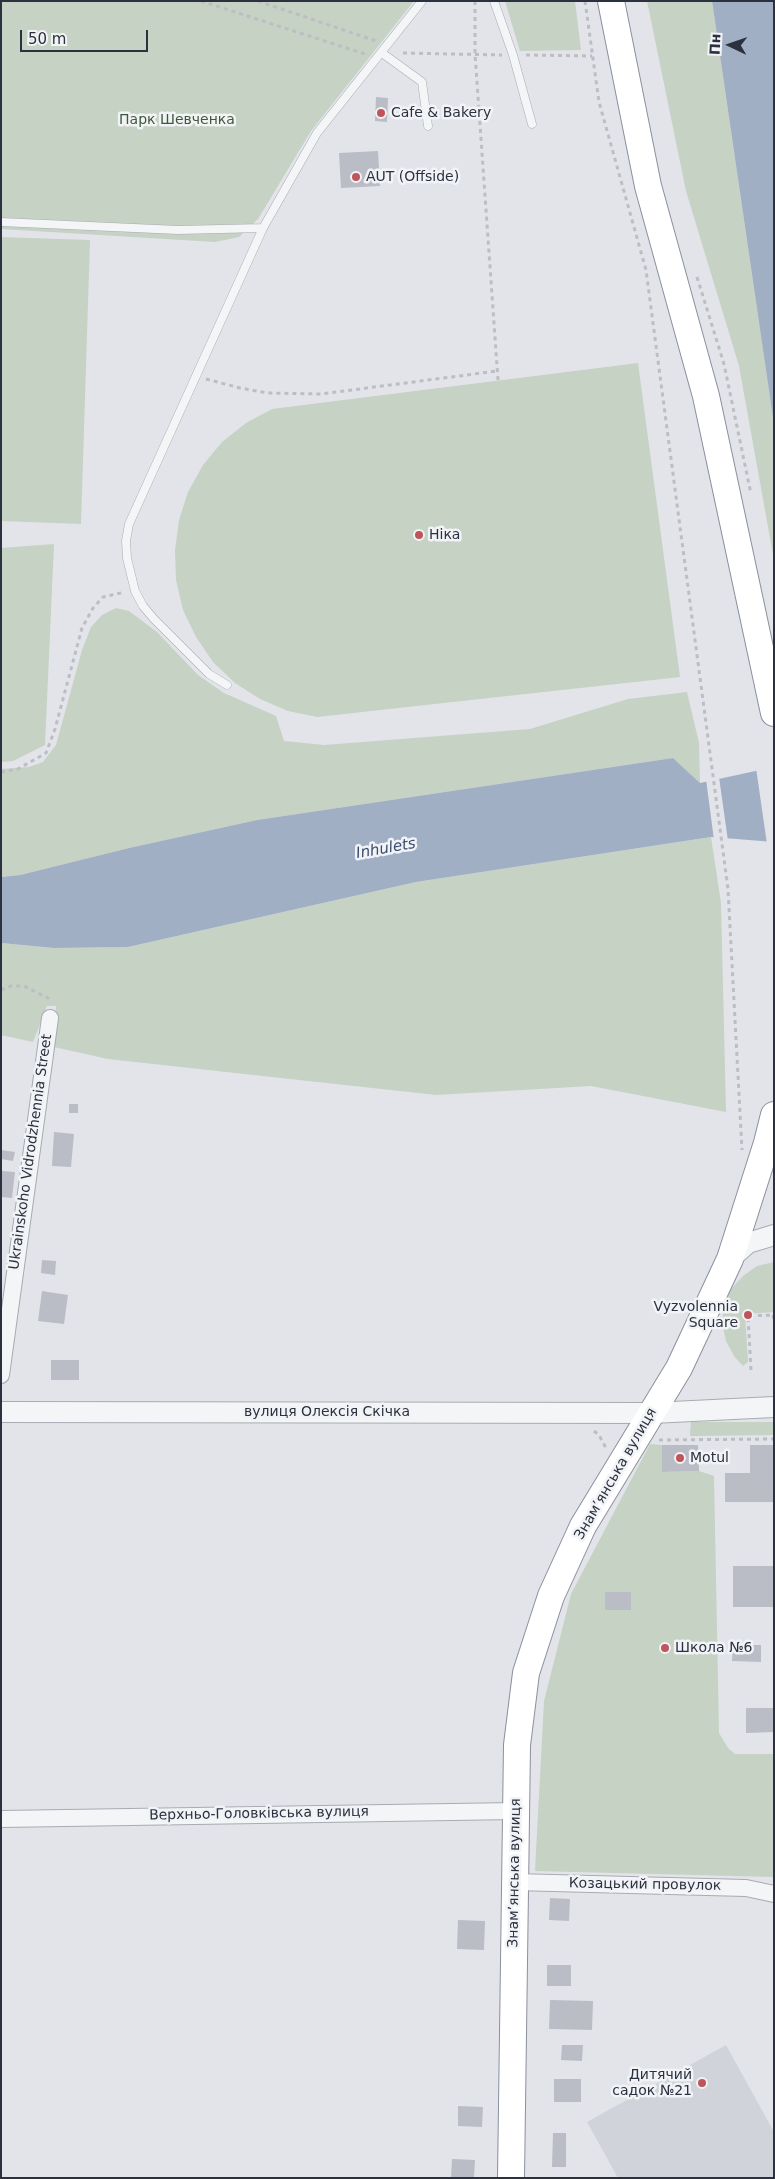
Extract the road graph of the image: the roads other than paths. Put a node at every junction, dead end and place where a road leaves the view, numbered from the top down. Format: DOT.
graph roads {
  1 [pos="422,1"];
  2 [pos="494,1"];
  3 [pos="611,1"];
  4 [pos="382,53"];
  5 [pos="532,124"];
  6 [pos="428,126"];
  7 [pos="1,222"];
  8 [pos="263,228"];
  9 [pos="227,685"];
  10 [pos="774,711"];
  11 [pos="50,1018"];
  12 [pos="774,1114"];
  13 [pos="774,1235"];
  14 [pos="730,1259"];
  15 [pos="1,1375"];
  16 [pos="774,1407"];
  17 [pos="1,1412"];
  18 [pos="652,1413"];
  19 [pos="516,1811"];
  20 [pos="1,1819"];
  21 [pos="514,1882"];
  22 [pos="774,1894"];
  23 [pos="511,2178"];
  1 -- 4 [label="lane"];
  2 -- 5 [label="lane"];
  3 -- 10 [label="highway"];
  4 -- 6 [label="lane"];
  4 -- 8 [label="lane"];
  7 -- 8 [label="lane"];
  8 -- 9 [label="lane"];
  11 -- 15 [label="street, Ukrainskoho Vidrodzhennia Street"];
  12 -- 14 [label="highway, Знамʼянська вулиця"];
  13 -- 14 [label="street"];
  14 -- 18 [label="highway, Знамʼянська вулиця"];
  16 -- 18 [label="street, вулиця Олексія Скічка"];
  17 -- 18 [label="street, вулиця Олексія Скічка"];
  18 -- 19 [label="highway, Знамʼянська вулиця"];
  19 -- 20 [label="street, Верхньо-Головківська вулиця"];
  19 -- 21 [label="highway, Знамʼянська вулиця"];
  21 -- 22 [label="street, Козацький провулок"];
  21 -- 23 [label="highway, Знамʼянська вулиця"];
}
